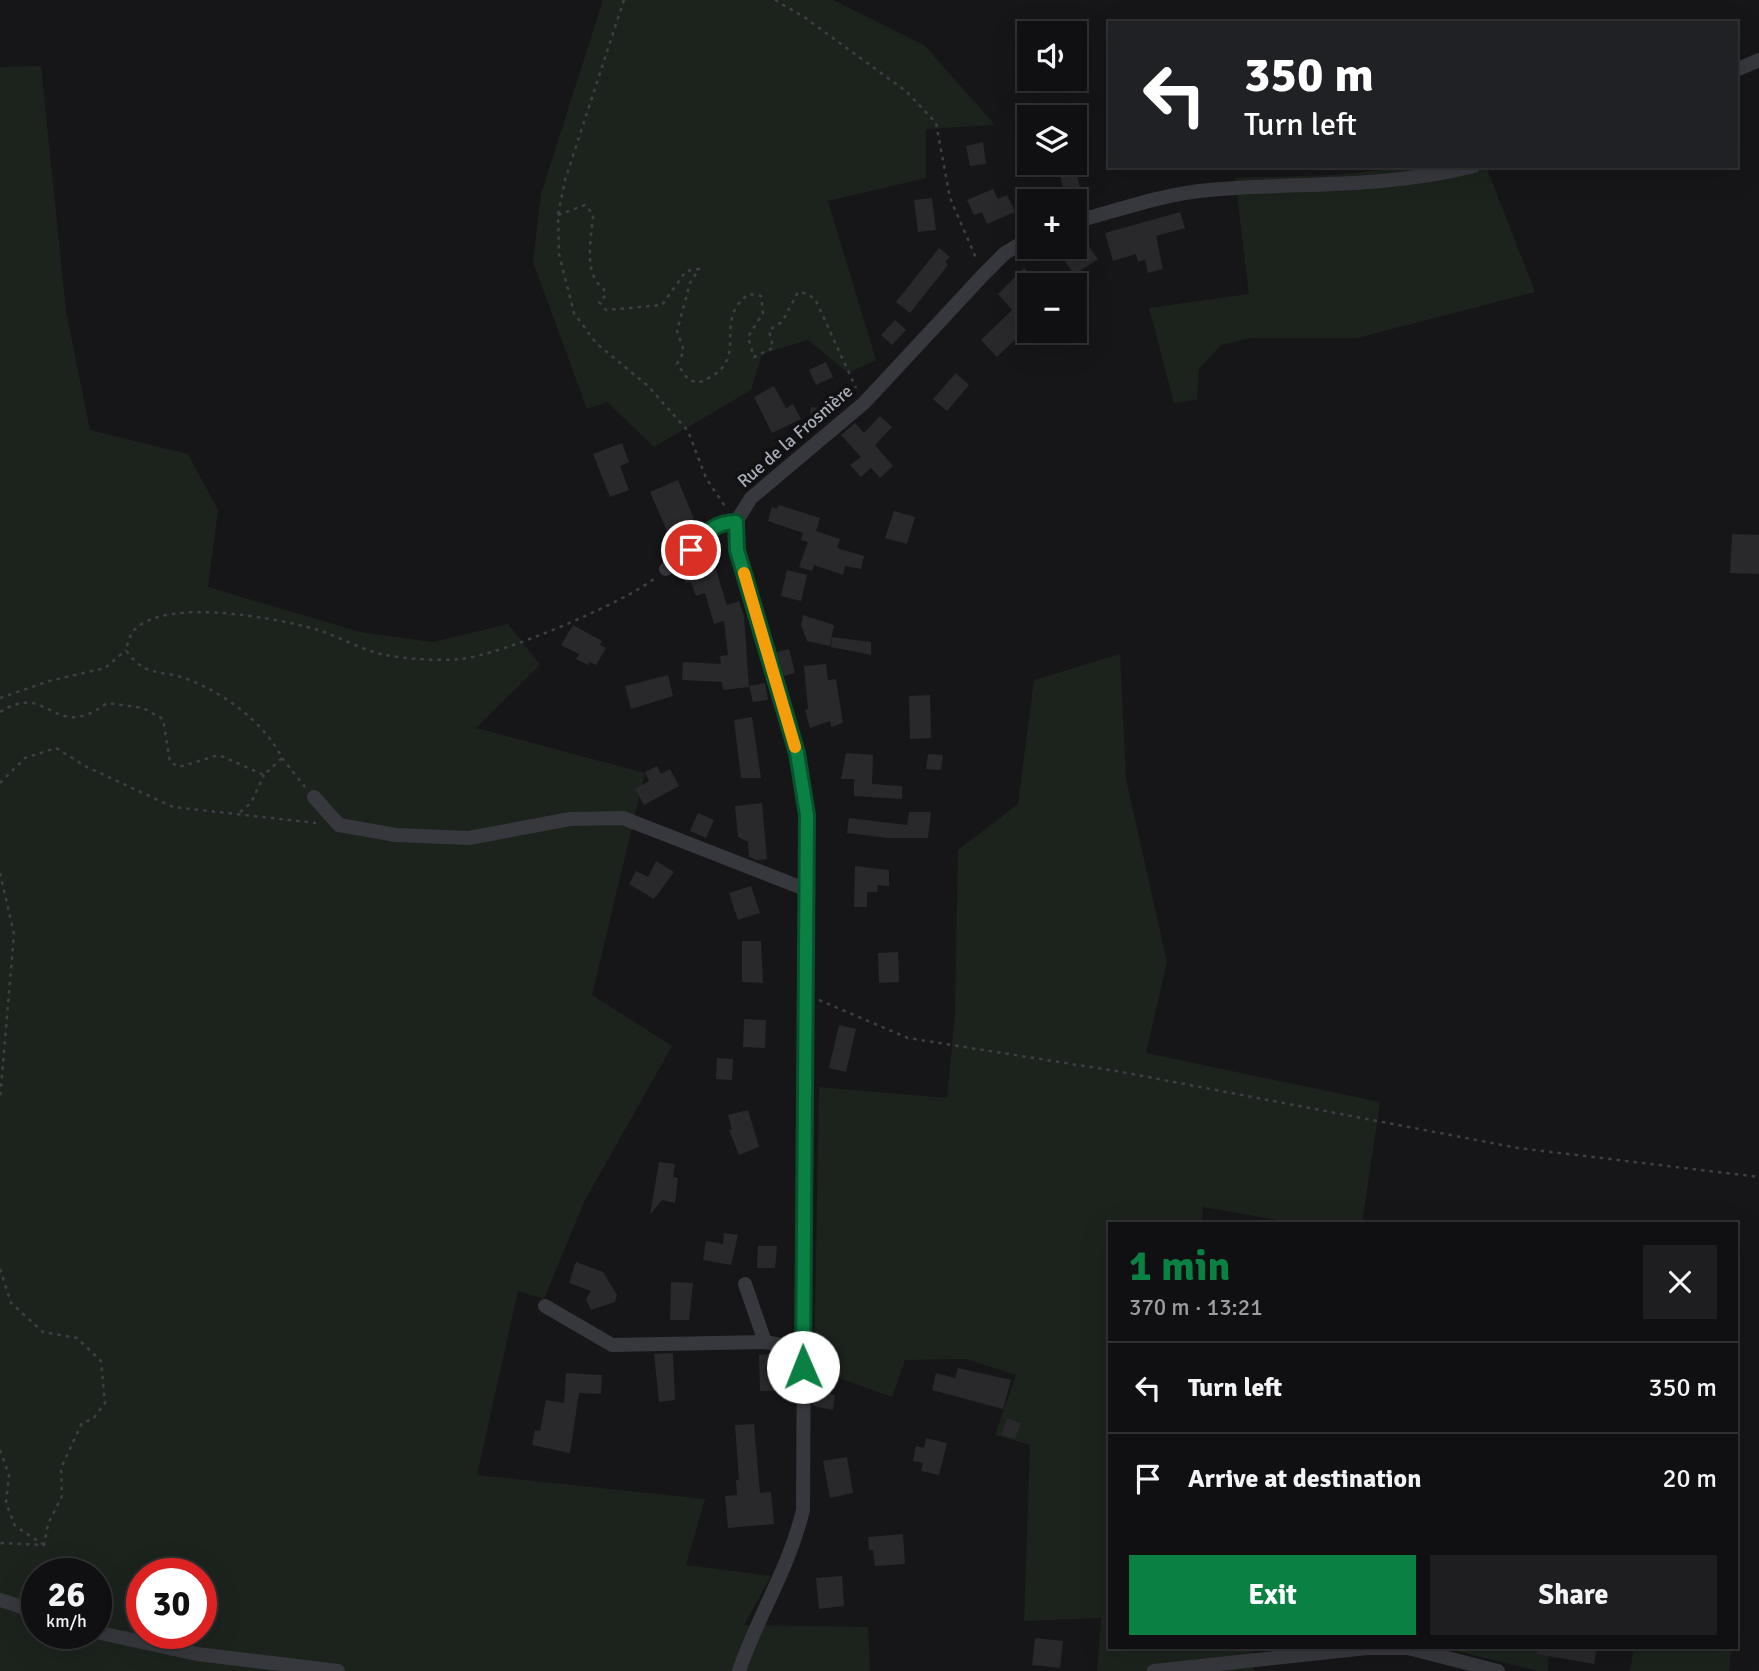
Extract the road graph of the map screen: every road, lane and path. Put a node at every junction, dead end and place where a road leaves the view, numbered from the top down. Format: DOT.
graph roads {
  1 [pos="624,0"];
  2 [pos="775,0"];
  3 [pos="1759,60"];
  4 [pos="1738,69"];
  5 [pos="1464,168"];
  6 [pos="558,215"];
  7 [pos="1087,218"];
  8 [pos="1017,246"];
  9 [pos="984,274"];
  10 [pos="864,403"];
  11 [pos="736,522"];
  12 [pos="666,569"];
  13 [pos="126,649"];
  14 [pos="0,698"];
  15 [pos="0,712"];
  16 [pos="282,758"];
  17 [pos="264,775"];
  18 [pos="0,783"];
  19 [pos="314,797"];
  20 [pos="239,812"];
  21 [pos="340,825"];
  22 [pos="0,873"];
  23 [pos="805,889"];
  24 [pos="807,995"];
  25 [pos="0,1100"];
  26 [pos="1759,1177"];
  27 [pos="0,1269"];
  28 [pos="745,1284"];
  29 [pos="545,1306"];
  30 [pos="765,1342"];
  31 [pos="802,1349"];
  32 [pos="0,1450"];
  33 [pos="0,1543"];
  34 [pos="44,1545"];
  35 [pos="0,1600"];
  36 [pos="21,1607"];
  37 [pos="112,1635"];
  38 [pos="1358,1649"];
  39 [pos="1413,1649"];
  40 [pos="338,1671"];
  41 [pos="739,1671"];
  42 [pos="1154,1671"];
  43 [pos="1498,1671"];
  1 -- 6 [label="path"];
  2 -- 9 [label="path"];
  3 -- 4 [label="street"];
  5 -- 7 [label="street"];
  6 -- 10 [label="path"];
  6 -- 11 [label="path"];
  8 -- 9 [label="street, Rue de la Frosnière"];
  9 -- 10 [label="street, Rue de la Frosnière"];
  10 -- 11 [label="street, Rue de la Frosnière"];
  11 -- 12 [label="street"];
  11 -- 23 [label="street"];
  12 -- 13 [label="path"];
  13 -- 14 [label="path"];
  13 -- 16 [label="path"];
  15 -- 17 [label="path"];
  16 -- 17 [label="path"];
  16 -- 19 [label="path"];
  17 -- 20 [label="path"];
  18 -- 20 [label="path"];
  19 -- 21 [label="street"];
  20 -- 21 [label="path"];
  21 -- 23 [label="street"];
  22 -- 25 [label="path"];
  23 -- 24 [label="street"];
  24 -- 26 [label="path"];
  24 -- 31 [label="street"];
  27 -- 34 [label="path"];
  28 -- 30 [label="street"];
  29 -- 30 [label="street"];
  30 -- 31 [label="street"];
  31 -- 41 [label="street"];
  32 -- 34 [label="path"];
  33 -- 34 [label="path"];
  35 -- 36 [label="street"];
  37 -- 40 [label="street"];
  38 -- 42 [label="street"];
  39 -- 43 [label="street"];
}
